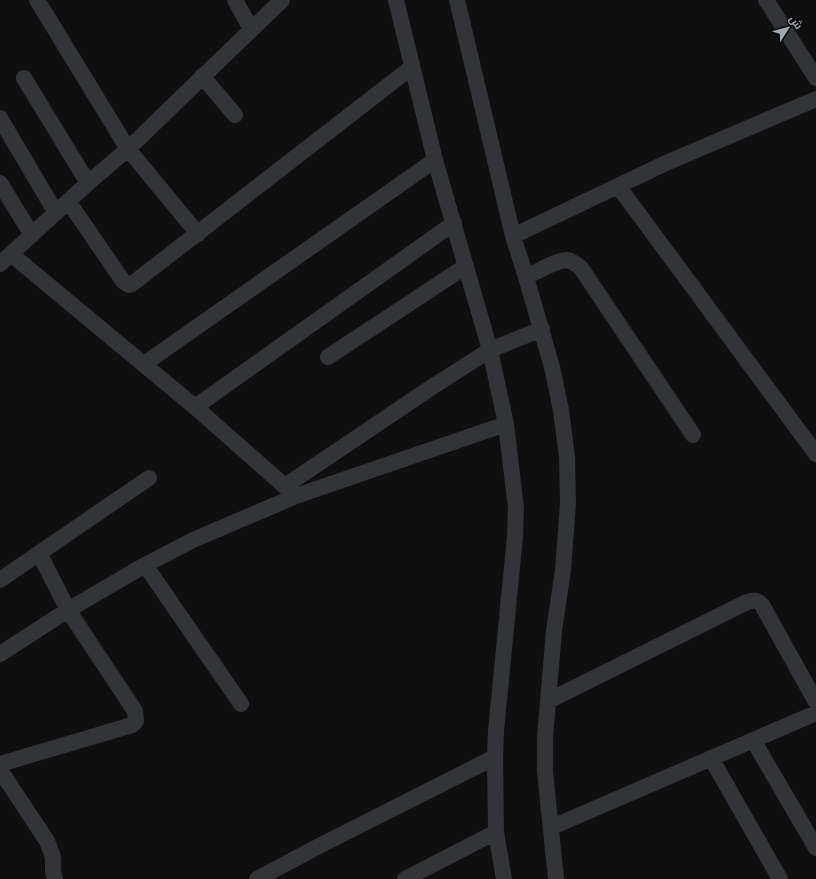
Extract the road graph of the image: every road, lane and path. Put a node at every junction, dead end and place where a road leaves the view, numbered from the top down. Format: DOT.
graph roads {
  1 [pos="38,0"];
  2 [pos="235,0"];
  3 [pos="282,0"];
  4 [pos="396,0"];
  5 [pos="457,0"];
  6 [pos="766,0"];
  7 [pos="251,29"];
  8 [pos="412,67"];
  9 [pos="202,76"];
  10 [pos="24,78"];
  11 [pos="816,78"];
  12 [pos="816,99"];
  13 [pos="235,115"];
  14 [pos="0,118"];
  15 [pos="128,149"];
  16 [pos="435,160"];
  17 [pos="0,183"];
  18 [pos="88,183"];
  19 [pos="618,186"];
  20 [pos="68,201"];
  21 [pos="56,213"];
  22 [pos="454,223"];
  23 [pos="198,234"];
  24 [pos="32,235"];
  25 [pos="513,236"];
  26 [pos="5,259"];
  27 [pos="466,266"];
  28 [pos="526,277"];
  29 [pos="542,329"];
  30 [pos="496,348"];
  31 [pos="328,357"];
  32 [pos="144,364"];
  33 [pos="195,407"];
  34 [pos="506,424"];
  35 [pos="693,434"];
  36 [pos="816,454"];
  37 [pos="149,478"];
  38 [pos="290,491"];
  39 [pos="39,553"];
  40 [pos="145,565"];
  41 [pos="0,580"];
  42 [pos="68,610"];
  43 [pos="0,654"];
  44 [pos="548,701"];
  45 [pos="816,702"];
  46 [pos="240,704"];
  47 [pos="816,713"];
  48 [pos="753,740"];
  49 [pos="495,757"];
  50 [pos="711,758"];
  51 [pos="0,764"];
  52 [pos="0,770"];
  53 [pos="552,827"];
  54 [pos="496,832"];
  55 [pos="816,848"];
  56 [pos="264,877"];
  57 [pos="54,879"];
  58 [pos="405,879"];
  59 [pos="504,879"];
  60 [pos="556,879"];
  61 [pos="780,879"];
  1 -- 15 [label="street"];
  2 -- 7 [label="street"];
  3 -- 7 [label="street"];
  4 -- 8 [label="street"];
  5 -- 25 [label="street"];
  6 -- 11 [label="street"];
  7 -- 9 [label="street"];
  8 -- 16 [label="street"];
  8 -- 23 [label="street"];
  9 -- 13 [label="street"];
  9 -- 15 [label="street"];
  10 -- 18 [label="street"];
  12 -- 19 [label="street"];
  14 -- 21 [label="street"];
  15 -- 18 [label="street"];
  15 -- 23 [label="street"];
  16 -- 22 [label="street"];
  16 -- 32 [label="street"];
  17 -- 24 [label="street"];
  18 -- 20 [label="street"];
  19 -- 25 [label="street"];
  19 -- 36 [label="street"];
  20 -- 21 [label="street"];
  20 -- 23 [label="street"];
  21 -- 24 [label="street"];
  22 -- 27 [label="street"];
  22 -- 33 [label="street"];
  24 -- 26 [label="street"];
  25 -- 28 [label="street"];
  26 -- 32 [label="street"];
  27 -- 30 [label="street"];
  27 -- 31 [label="street"];
  28 -- 29 [label="street"];
  28 -- 35 [label="street"];
  29 -- 30 [label="street"];
  29 -- 44 [label="street"];
  30 -- 34 [label="street"];
  30 -- 38 [label="street"];
  32 -- 33 [label="street"];
  33 -- 38 [label="street"];
  34 -- 38 [label="street"];
  34 -- 49 [label="street"];
  37 -- 39 [label="street"];
  38 -- 40 [label="street"];
  39 -- 41 [label="street"];
  39 -- 42 [label="street"];
  40 -- 42 [label="street"];
  40 -- 46 [label="street"];
  42 -- 43 [label="street"];
  42 -- 51 [label="street"];
  44 -- 45 [label="street"];
  44 -- 53 [label="street"];
  47 -- 48 [label="street"];
  48 -- 50 [label="street"];
  48 -- 55 [label="street"];
  49 -- 54 [label="street"];
  49 -- 56 [label="street"];
  50 -- 53 [label="street"];
  50 -- 61 [label="street"];
  52 -- 57 [label="street"];
  53 -- 60 [label="street"];
  54 -- 58 [label="street"];
  54 -- 59 [label="street"];
}
